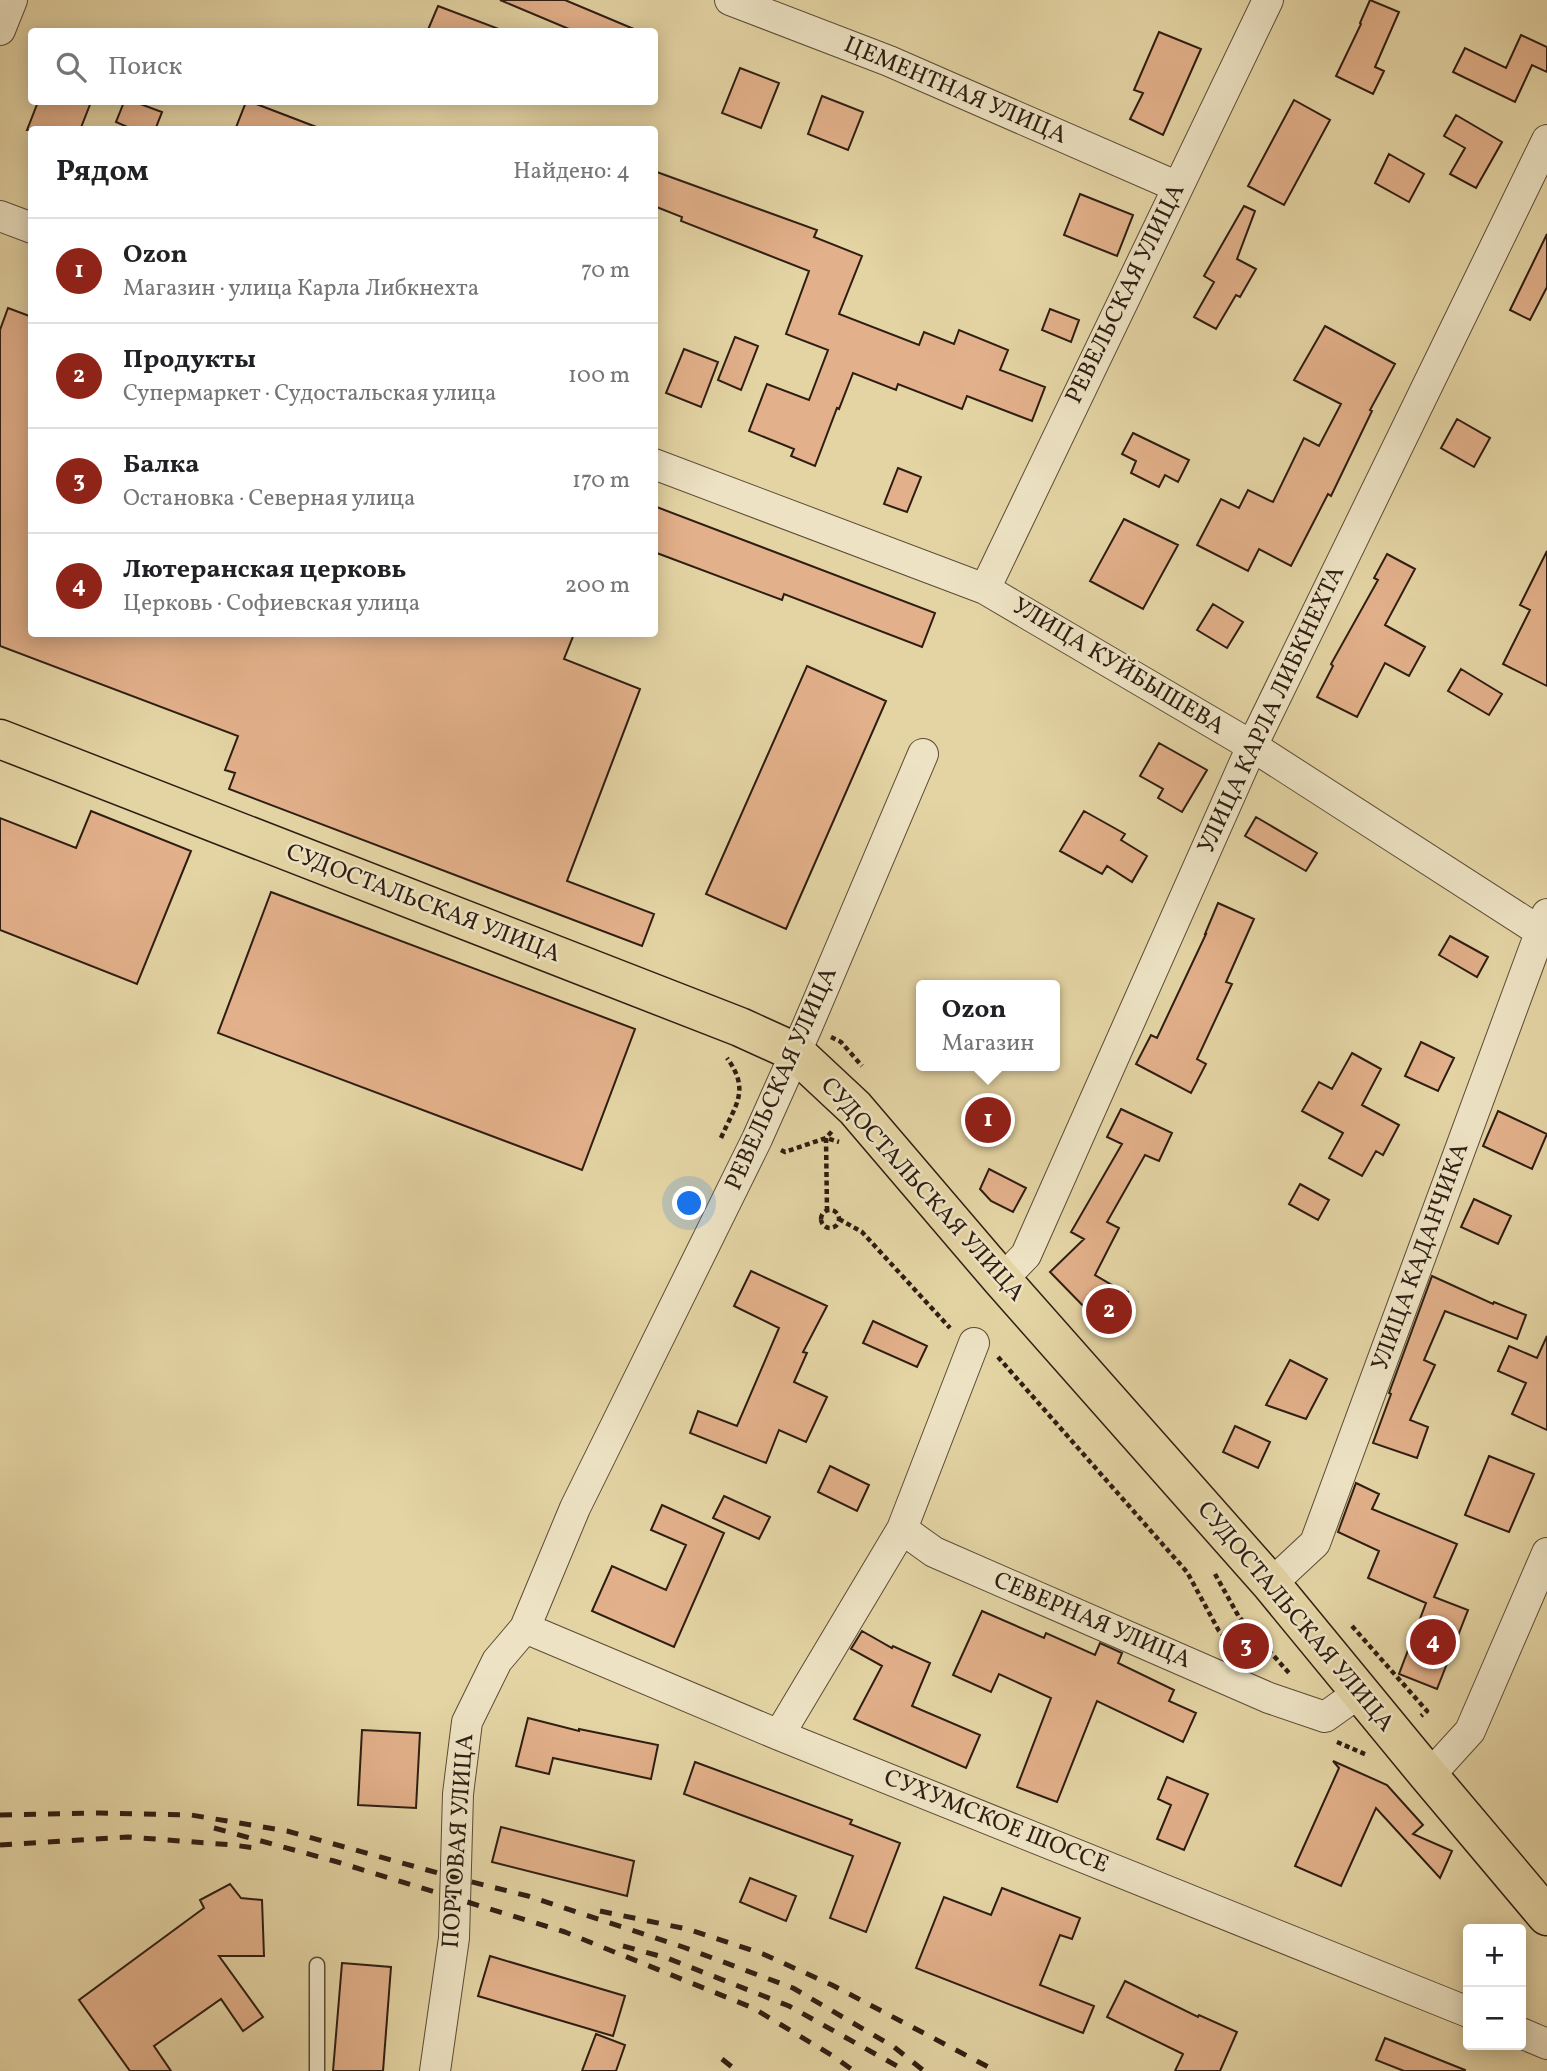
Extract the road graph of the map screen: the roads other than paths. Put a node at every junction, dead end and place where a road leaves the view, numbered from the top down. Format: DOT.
graph roads {
  1 [pos="12,0"];
  2 [pos="730,0"];
  3 [pos="1268,0"];
  4 [pos="0,30"];
  5 [pos="1547,140"];
  6 [pos="1178,187"];
  7 [pos="0,216"];
  8 [pos="28,226"];
  9 [pos="658,466"];
  10 [pos="985,589"];
  11 [pos="0,739"];
  12 [pos="1252,746"];
  13 [pos="923,754"];
  14 [pos="1545,928"];
  15 [pos="795,1052"];
  16 [pos="1002,1279"];
  17 [pos="974,1343"];
  18 [pos="902,1529"];
  19 [pos="1547,1553"];
  20 [pos="1271,1584"];
  21 [pos="525,1628"];
  22 [pos="1360,1692"];
  23 [pos="779,1735"];
  24 [pos="1429,1776"];
  25 [pos="1547,1916"];
  26 [pos="317,1965"];
  27 [pos="1463,2010"];
  28 [pos="1526,2035"];
  29 [pos="1547,2044"];
  30 [pos="317,2071"];
  31 [pos="435,2071"];
  1 -- 4 [label="street"];
  2 -- 6 [label="street, ЦЕМЕНТНАЯ УЛИЦА"];
  3 -- 6 [label="street, РЕВЕЛЬСКАЯ УЛИЦА"];
  5 -- 12 [label="street, УЛИЦА КАРЛА ЛИБКНЕХТА"];
  6 -- 10 [label="street, РЕВЕЛЬСКАЯ УЛИЦА"];
  7 -- 8 [label="street"];
  9 -- 10 [label="street, УЛИЦА КУЙБЫШЕВА"];
  10 -- 12 [label="street, УЛИЦА КУЙБЫШЕВА"];
  11 -- 15 [label="highway, СУДОСТАЛЬСКАЯ УЛИЦА"];
  12 -- 14 [label="street, УЛИЦА КУЙБЫШЕВА"];
  12 -- 16 [label="street, УЛИЦА КАРЛА ЛИБКНЕХТА"];
  13 -- 15 [label="street, РЕВЕЛЬСКАЯ УЛИЦА"];
  14 -- 20 [label="street, УЛИЦА КАДАНЧИКА"];
  15 -- 16 [label="highway, СУДОСТАЛЬСКАЯ УЛИЦА"];
  15 -- 21 [label="street, РЕВЕЛЬСКАЯ УЛИЦА"];
  16 -- 20 [label="highway, СУДОСТАЛЬСКАЯ УЛИЦА"];
  17 -- 18 [label="street"];
  18 -- 22 [label="street, СЕВЕРНАЯ УЛИЦА"];
  18 -- 23 [label="street"];
  19 -- 24 [label="street"];
  20 -- 22 [label="highway, СУДОСТАЛЬСКАЯ УЛИЦА"];
  21 -- 23 [label="street, СУХУМСКОЕ ШОССЕ"];
  21 -- 31 [label="street, ПОРТОВАЯ УЛИЦА"];
  22 -- 24 [label="highway, СУДОСТАЛЬСКАЯ УЛИЦА"];
  23 -- 27 [label="street, СУХУМСКОЕ ШОССЕ"];
  24 -- 25 [label="highway, СУДОСТАЛЬСКАЯ УЛИЦА"];
  26 -- 30 [label="lane"];
  28 -- 29 [label="street"];
}
